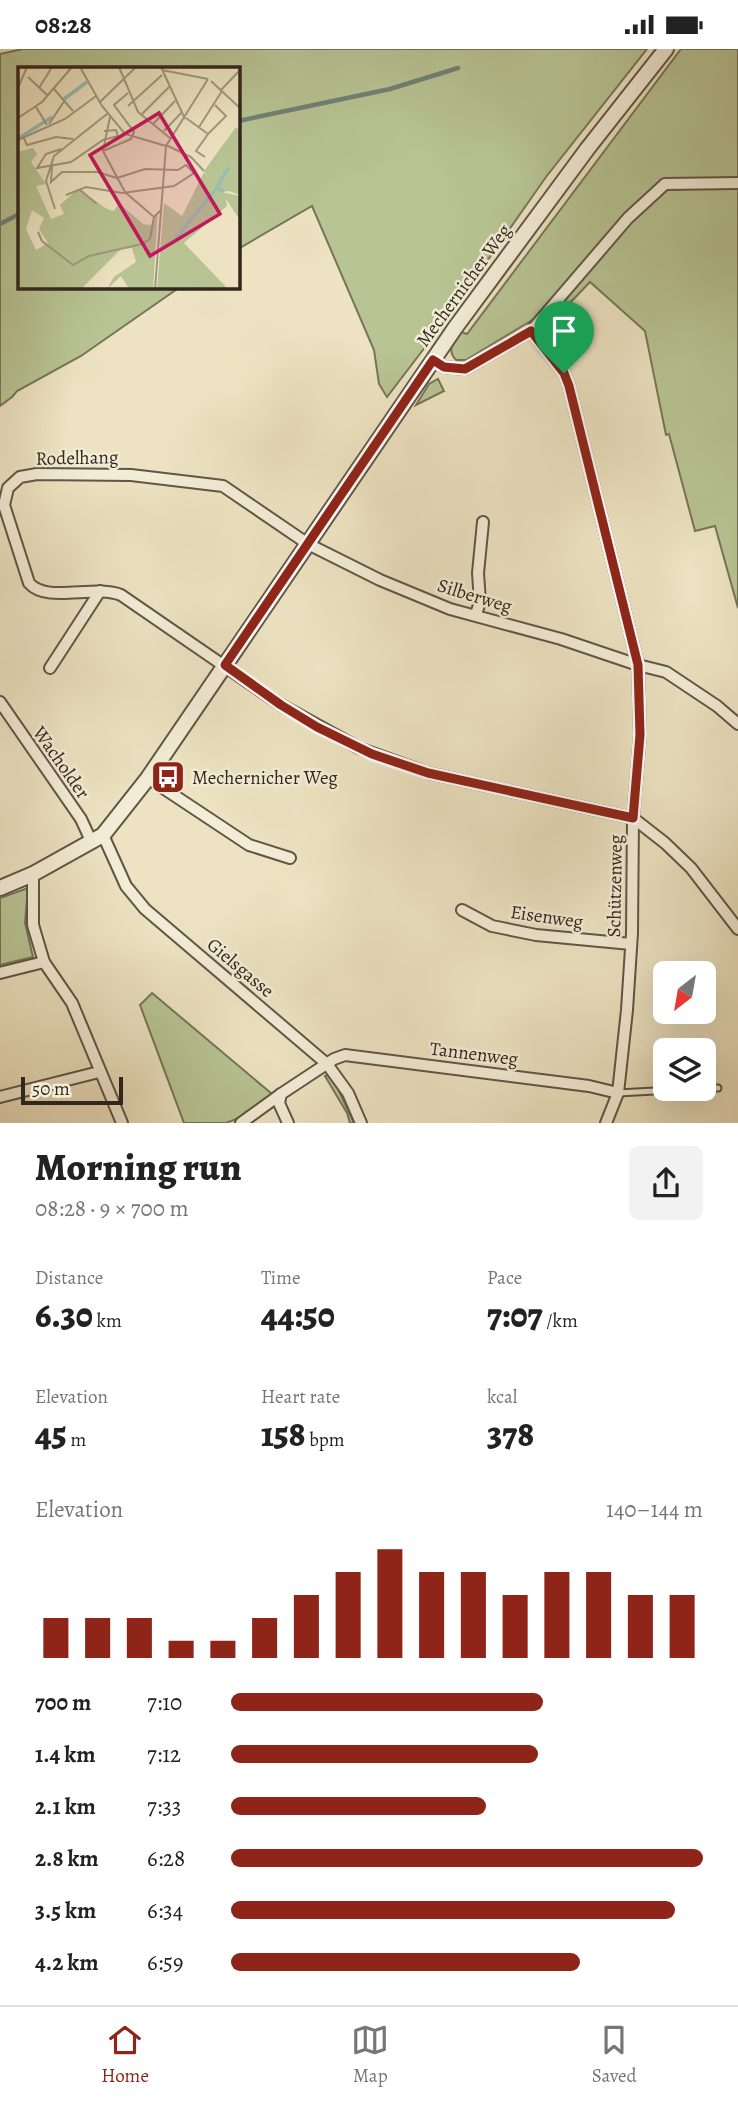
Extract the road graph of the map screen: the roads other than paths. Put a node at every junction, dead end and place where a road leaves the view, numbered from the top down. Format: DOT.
graph roads {
  1 [pos="666,49"];
  2 [pos="738,183"];
  3 [pos="531,331"];
  4 [pos="433,360"];
  5 [pos="483,522"];
  6 [pos="308,544"];
  7 [pos="100,591"];
  8 [pos="476,614"];
  9 [pos="225,665"];
  10 [pos="638,665"];
  11 [pos="50,668"];
  12 [pos="0,702"];
  13 [pos="738,724"];
  14 [pos="148,778"];
  15 [pos="633,818"];
  16 [pos="97,839"];
  17 [pos="290,858"];
  18 [pos="33,874"];
  19 [pos="0,888"];
  20 [pos="462,910"];
  21 [pos="738,929"];
  22 [pos="631,944"];
  23 [pos="44,962"];
  24 [pos="0,973"];
  25 [pos="327,1064"];
  26 [pos="99,1072"];
  27 [pos="653,1091"];
  28 [pos="618,1093"];
  29 [pos="281,1094"];
  30 [pos="0,1097"];
  31 [pos="122,1123"];
  32 [pos="241,1123"];
  33 [pos="288,1123"];
  34 [pos="361,1123"];
  35 [pos="606,1123"];
  1 -- 4 [label="street, Mechernicher Weg"];
  2 -- 3 [label="street"];
  3 -- 4 [label="street"];
  3 -- 10 [label="street, Schützenweg"];
  4 -- 6 [label="street, Mechernicher Weg"];
  5 -- 8 [label="street"];
  6 -- 7 [label="street, Rodelhang"];
  6 -- 8 [label="street, Silberweg"];
  6 -- 9 [label="street, Mechernicher Weg"];
  7 -- 9 [label="street, Rodelhang"];
  7 -- 11 [label="street"];
  8 -- 10 [label="street, Silberweg"];
  9 -- 14 [label="street, Mechernicher Weg"];
  9 -- 15 [label="street, Rodelhang"];
  10 -- 13 [label="street, Silberweg"];
  10 -- 15 [label="street, Schützenweg"];
  12 -- 16 [label="street, Wacholder"];
  14 -- 16 [label="street, Mechernicher Weg"];
  14 -- 17 [label="street"];
  15 -- 21 [label="street"];
  15 -- 22 [label="street, Schützenweg"];
  16 -- 18 [label="street, Mechernicher Weg"];
  16 -- 25 [label="street, Gielsgasse"];
  18 -- 19 [label="street, Mechernicher Weg"];
  18 -- 23 [label="street"];
  20 -- 22 [label="street, Eisenweg"];
  22 -- 28 [label="street, Schützenweg"];
  23 -- 24 [label="street"];
  23 -- 26 [label="street"];
  25 -- 28 [label="street, Tannenweg"];
  25 -- 29 [label="street"];
  25 -- 34 [label="street, Gielsgasse"];
  26 -- 30 [label="street"];
  26 -- 31 [label="street"];
  27 -- 28 [label="lane"];
  28 -- 35 [label="street, Schützenweg"];
  29 -- 32 [label="street"];
  29 -- 33 [label="street"];
}
